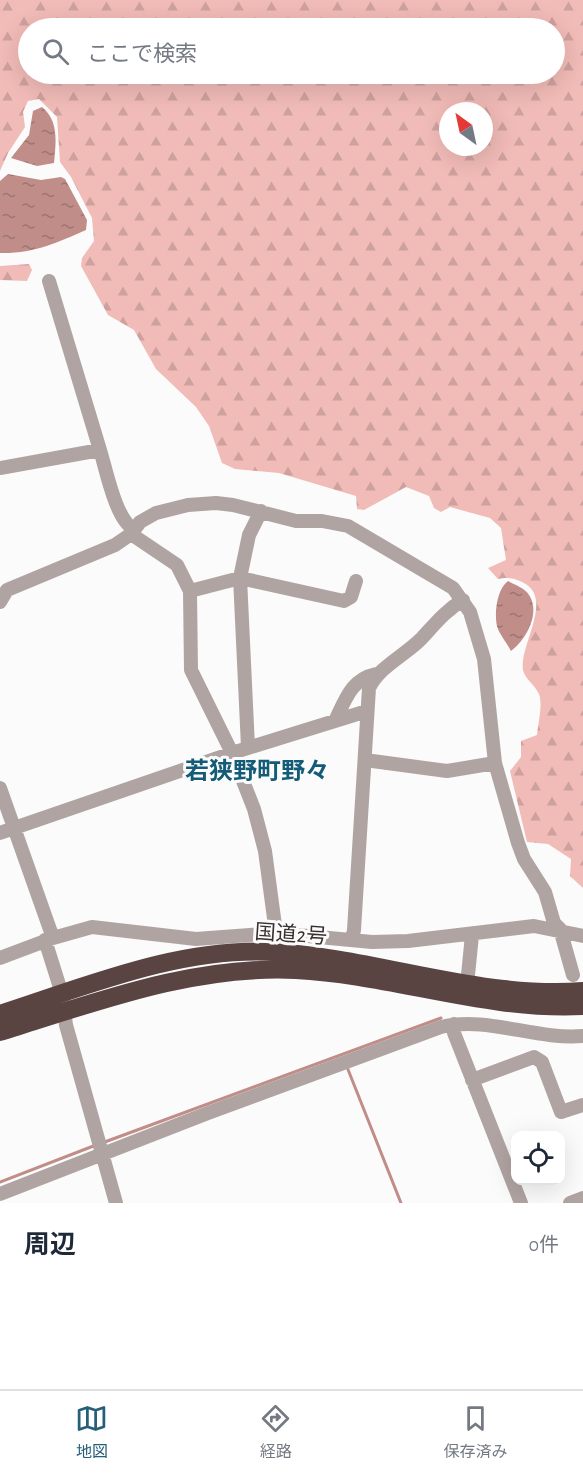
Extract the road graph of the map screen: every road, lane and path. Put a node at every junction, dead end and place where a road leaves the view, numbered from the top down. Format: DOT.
graph roads {
  1 [pos="49,281"];
  2 [pos="100,450"];
  3 [pos="0,468"];
  4 [pos="261,511"];
  5 [pos="132,531"];
  6 [pos="240,578"];
  7 [pos="356,581"];
  8 [pos="190,591"];
  9 [pos="463,600"];
  10 [pos="0,602"];
  11 [pos="376,674"];
  12 [pos="367,711"];
  13 [pos="336,719"];
  14 [pos="248,747"];
  15 [pos="232,753"];
  16 [pos="365,760"];
  17 [pos="495,763"];
  18 [pos="0,788"];
  19 [pos="14,828"];
  20 [pos="0,833"];
  21 [pos="560,929"];
  22 [pos="276,933"];
  23 [pos="472,935"];
  24 [pos="583,936"];
  25 [pos="49,939"];
  26 [pos="352,940"];
  27 [pos="0,958"];
  28 [pos="578,983"];
  29 [pos="467,985"];
  30 [pos="62,994"];
  31 [pos="583,1006"];
  32 [pos="63,1012"];
  33 [pos="0,1014"];
  34 [pos="454,1024"];
  35 [pos="0,1032"];
  36 [pos="583,1036"];
  37 [pos="472,1080"];
  38 [pos="583,1105"];
  39 [pos="101,1148"];
  40 [pos="0,1194"];
  41 [pos="583,1198"];
  42 [pos="116,1203"];
  43 [pos="521,1203"];
  44 [pos="570,1203"];
  1 -- 2 [label="street"];
  2 -- 3 [label="street"];
  2 -- 5 [label="street"];
  4 -- 5 [label="street"];
  4 -- 6 [label="street"];
  4 -- 9 [label="street"];
  5 -- 8 [label="street"];
  5 -- 10 [label="street"];
  6 -- 7 [label="street"];
  6 -- 8 [label="street"];
  6 -- 14 [label="street"];
  8 -- 15 [label="street"];
  9 -- 11 [label="street"];
  9 -- 17 [label="street"];
  11 -- 12 [label="street"];
  11 -- 13 [label="street"];
  12 -- 13 [label="street"];
  12 -- 16 [label="street"];
  13 -- 14 [label="street"];
  14 -- 15 [label="street"];
  15 -- 19 [label="street"];
  15 -- 22 [label="street"];
  16 -- 17 [label="street"];
  16 -- 26 [label="street"];
  17 -- 21 [label="street"];
  18 -- 19 [label="street"];
  19 -- 20 [label="street"];
  19 -- 25 [label="street"];
  21 -- 23 [label="street"];
  21 -- 24 [label="street"];
  21 -- 28 [label="street"];
  22 -- 25 [label="street"];
  22 -- 26 [label="street"];
  23 -- 26 [label="street"];
  23 -- 29 [label="street"];
  25 -- 27 [label="street"];
  25 -- 30 [label="street"];
  28 -- 29 [label="highway, 国道2号"];
  29 -- 30 [label="highway, 国道2号"];
  30 -- 32 [label="street"];
  30 -- 33 [label="highway, 国道2号"];
  31 -- 32 [label="highway, 国道2号"];
  32 -- 35 [label="highway, 国道2号"];
  32 -- 39 [label="street"];
  34 -- 36 [label="street"];
  34 -- 37 [label="street"];
  34 -- 39 [label="street"];
  37 -- 38 [label="street"];
  37 -- 43 [label="street"];
  39 -- 40 [label="street"];
  39 -- 42 [label="street"];
  41 -- 44 [label="street"];
}
